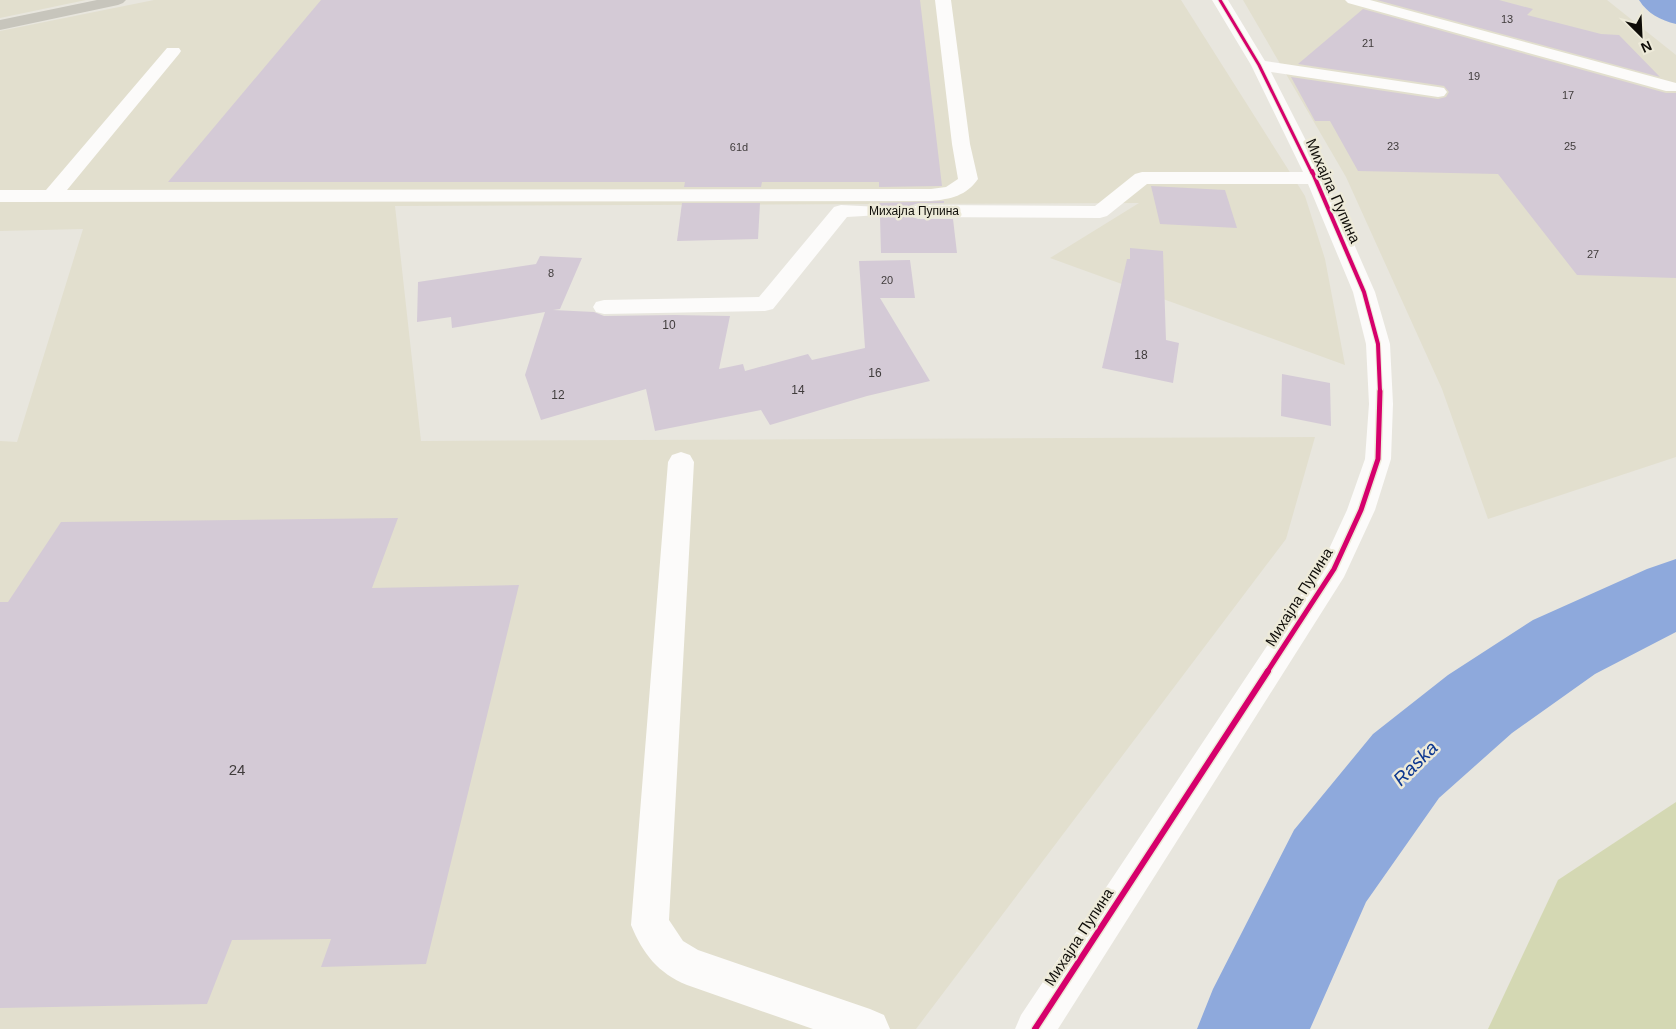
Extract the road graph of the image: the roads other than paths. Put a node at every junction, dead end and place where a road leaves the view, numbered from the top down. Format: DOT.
graph roads {
  1 [pos="118,0"];
  2 [pos="943,0"];
  3 [pos="1220,0"];
  4 [pos="1353,0"];
  5 [pos="0,25"];
  6 [pos="174,51"];
  7 [pos="1259,65"];
  8 [pos="1672,87"];
  9 [pos="1438,92"];
  10 [pos="1316,178"];
  11 [pos="0,196"];
  12 [pos="51,197"];
  13 [pos="604,307"];
  14 [pos="681,462"];
  15 [pos="870,1029"];
  16 [pos="1035,1029"];
  1 -- 5 [label="main road"];
  2 -- 12 [label="street"];
  3 -- 7 [label="street, Михајла Пупина"];
  4 -- 8 [label="street"];
  6 -- 12 [label="street"];
  7 -- 9 [label="street"];
  7 -- 10 [label="street, Михајла Пупина"];
  10 -- 13 [label="street, Михајла Пупина"];
  10 -- 16 [label="street, Михајла Пупина"];
  11 -- 12 [label="street"];
  14 -- 15 [label="street"];
}
